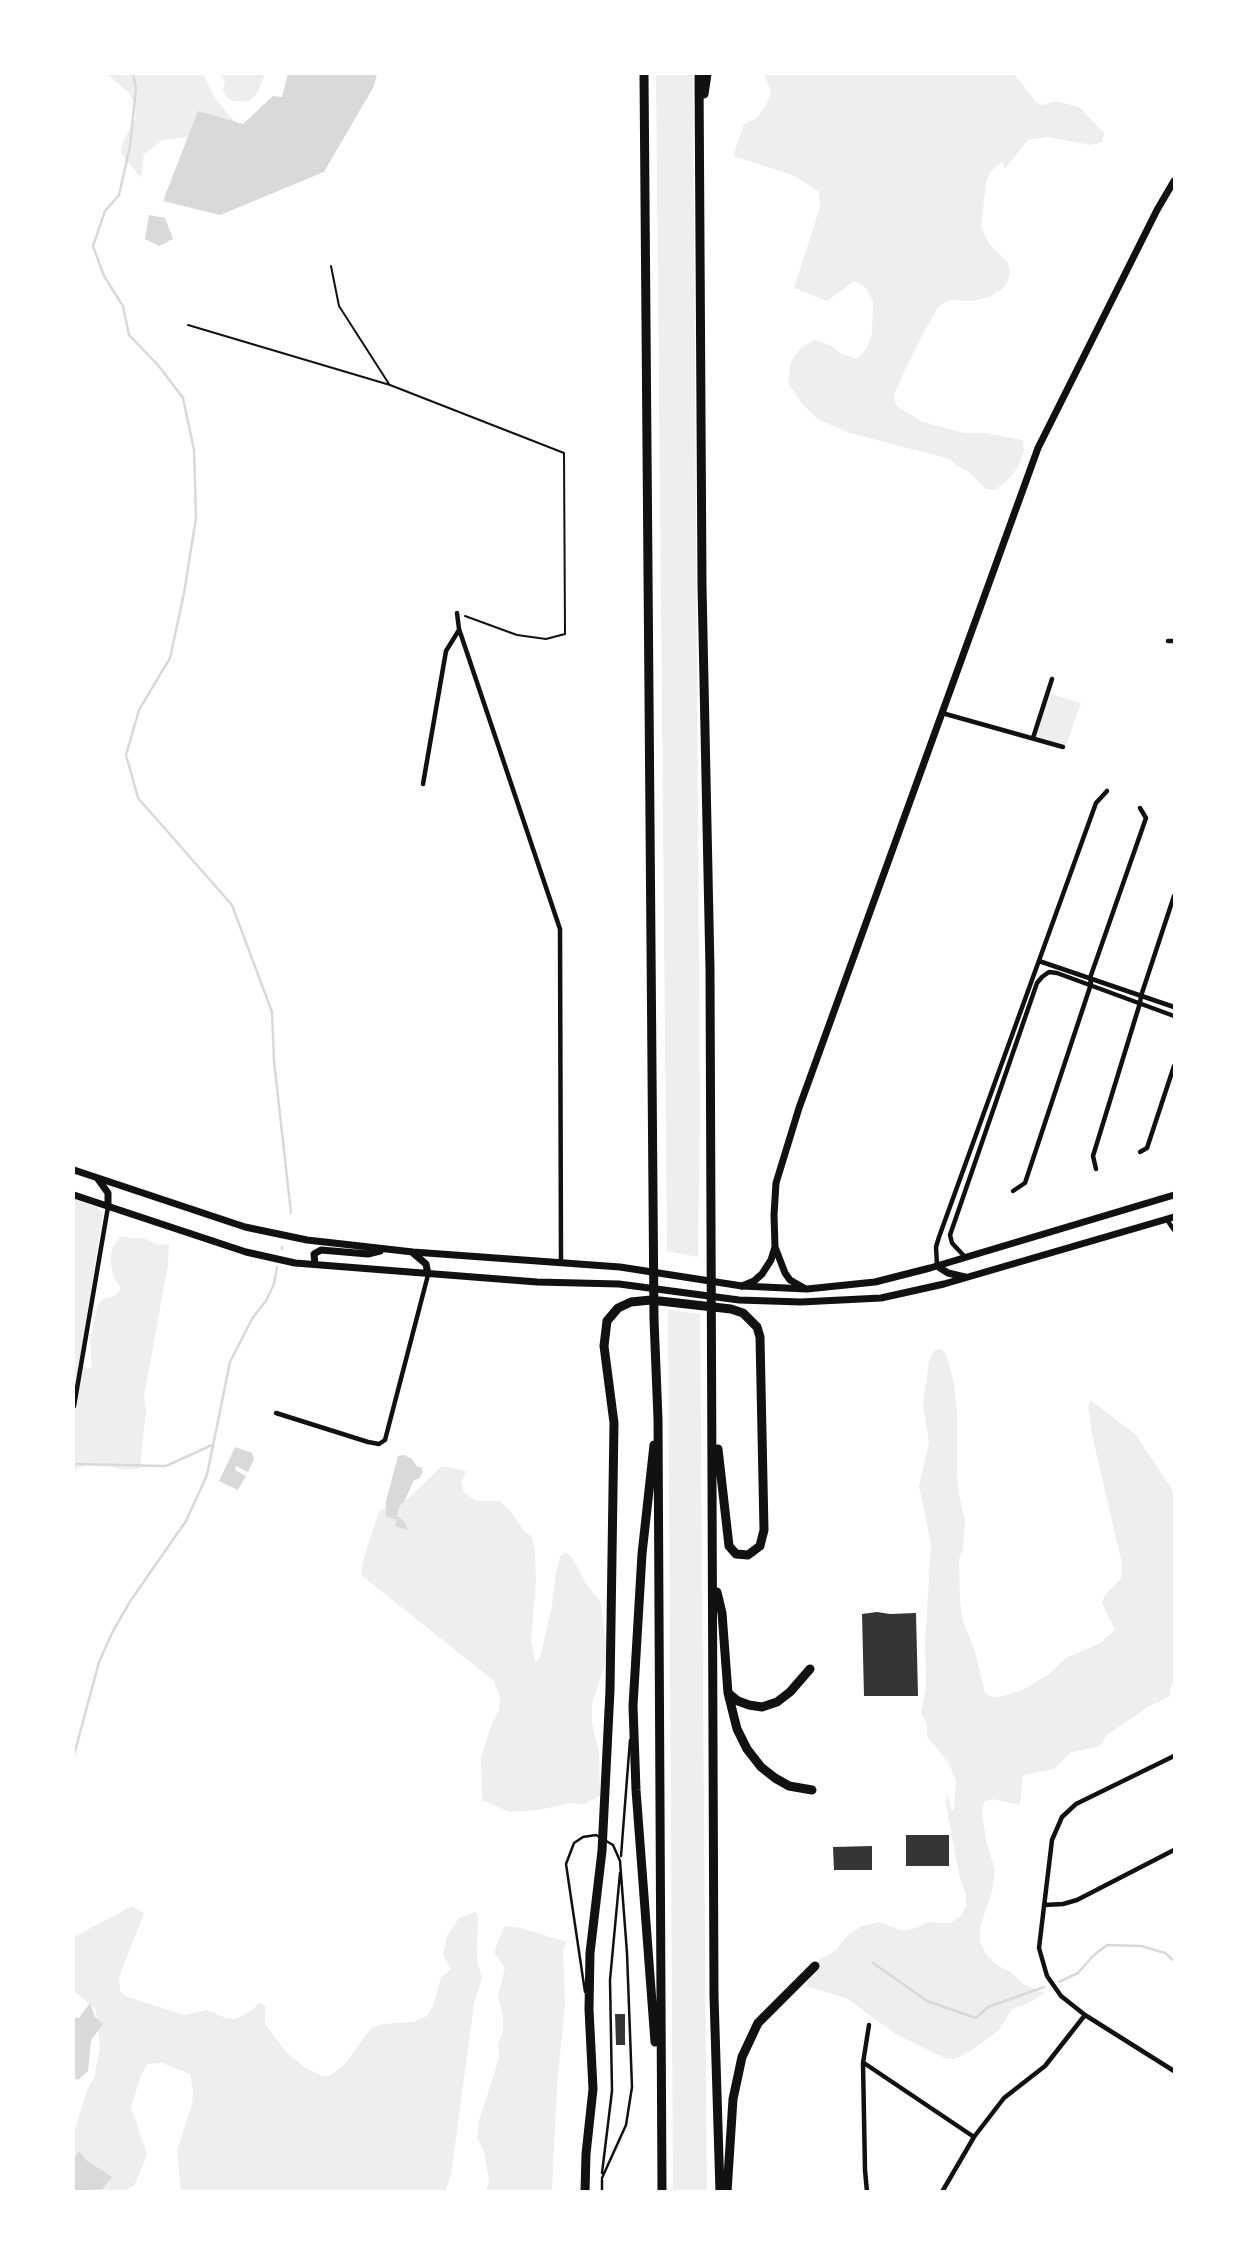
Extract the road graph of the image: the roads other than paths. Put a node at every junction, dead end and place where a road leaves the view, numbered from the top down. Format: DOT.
graph roads {
  1 [pos="644,74"];
  2 [pos="699,74"];
  3 [pos="707,74"];
  4 [pos="700,131"];
  5 [pos="1174,181"];
  6 [pos="457,613"];
  7 [pos="459,629"];
  8 [pos="1052,679"];
  9 [pos="941,713"];
  10 [pos="1033,738"];
  11 [pos="1063,747"];
  12 [pos="422,784"];
  13 [pos="1107,791"];
  14 [pos="1140,807"];
  15 [pos="1174,896"];
  16 [pos="1039,961"];
  17 [pos="1091,981"];
  18 [pos="1141,996"];
  19 [pos="1140,1003"];
  20 [pos="1174,1007"];
  21 [pos="1174,1016"];
  22 [pos="1174,1066"];
  23 [pos="1139,1152"];
  24 [pos="1096,1169"];
  25 [pos="74,1170"];
  26 [pos="97,1178"];
  27 [pos="1013,1191"];
  28 [pos="74,1195"];
  29 [pos="1174,1195"];
  30 [pos="108,1206"];
  31 [pos="1170,1218"];
  32 [pos="1174,1230"];
  33 [pos="775,1247"];
  34 [pos="384,1250"];
  35 [pos="413,1252"];
  36 [pos="966,1257"];
  37 [pos="561,1261"];
  38 [pos="315,1264"];
  39 [pos="937,1266"];
  40 [pos="428,1274"];
  41 [pos="968,1278"];
  42 [pos="742,1286"];
  43 [pos="807,1289"];
  44 [pos="713,1401"];
  45 [pos="74,1406"];
  46 [pos="276,1413"];
  47 [pos="658,1419"];
  48 [pos="713,1577"];
  49 [pos="810,1669"];
  50 [pos="728,1693"];
  51 [pos="633,1706"];
  52 [pos="1174,1756"];
  53 [pos="812,1790"];
  54 [pos="603,1838"];
  55 [pos="1174,1850"];
  56 [pos="620,1861"];
  57 [pos="1044,1905"];
  58 [pos="815,1966"];
  59 [pos="589,2010"];
  60 [pos="1085,2015"];
  61 [pos="869,2025"];
  62 [pos="863,2063"];
  63 [pos="1174,2071"];
  64 [pos="661,2097"];
  65 [pos="974,2137"];
  66 [pos="602,2178"];
  67 [pos="585,2192"];
  68 [pos="602,2192"];
  69 [pos="662,2192"];
  70 [pos="720,2192"];
  71 [pos="727,2192"];
  72 [pos="867,2192"];
  73 [pos="942,2192"];
  1 -- 47 [label="highway"];
  2 -- 4 [label="highway"];
  3 -- 4 [label="highway"];
  4 -- 44 [label="highway"];
  5 -- 9 [label="main road"];
  6 -- 7 [label="street"];
  7 -- 12 [label="street"];
  7 -- 37 [label="street"];
  8 -- 10 [label="street"];
  9 -- 10 [label="street"];
  9 -- 33 [label="main road"];
  10 -- 11 [label="street"];
  13 -- 16 [label="street"];
  14 -- 17 [label="street"];
  15 -- 18 [label="street"];
  16 -- 17 [label="street"];
  16 -- 39 [label="street"];
  17 -- 18 [label="street"];
  17 -- 19 [label="street"];
  17 -- 27 [label="street"];
  17 -- 36 [label="street"];
  18 -- 19 [label="street"];
  18 -- 20 [label="street"];
  19 -- 21 [label="street"];
  19 -- 24 [label="street"];
  22 -- 23 [label="street"];
  25 -- 26 [label="main road"];
  26 -- 30 [label="main road"];
  26 -- 34 [label="main road"];
  28 -- 30 [label="main road"];
  29 -- 36 [label="main road"];
  30 -- 38 [label="main road"];
  30 -- 45 [label="street"];
  31 -- 32 [label="street"];
  31 -- 41 [label="main road"];
  33 -- 42 [label="main road"];
  33 -- 43 [label="main road"];
  34 -- 35 [label="main road"];
  34 -- 38 [label="main road"];
  35 -- 37 [label="main road"];
  35 -- 40 [label="main road"];
  36 -- 39 [label="main road"];
  37 -- 42 [label="main road"];
  38 -- 40 [label="main road"];
  39 -- 41 [label="main road"];
  39 -- 43 [label="main road"];
  40 -- 41 [label="main road"];
  40 -- 46 [label="street"];
  42 -- 43 [label="main road"];
  44 -- 48 [label="highway"];
  44 -- 54 [label="highway"];
  47 -- 51 [label="highway"];
  47 -- 64 [label="highway"];
  48 -- 50 [label="highway"];
  48 -- 70 [label="highway"];
  49 -- 50 [label="highway"];
  50 -- 53 [label="highway"];
  51 -- 56 [label="lane"];
  51 -- 64 [label="highway"];
  52 -- 57 [label="street"];
  54 -- 56 [label="lane"];
  54 -- 59 [label="highway"];
  54 -- 59 [label="lane"];
  55 -- 57 [label="street"];
  56 -- 66 [label="lane"];
  56 -- 66 [label="lane"];
  57 -- 60 [label="street"];
  58 -- 71 [label="highway"];
  59 -- 67 [label="highway"];
  60 -- 63 [label="street"];
  60 -- 65 [label="street"];
  61 -- 62 [label="street"];
  62 -- 65 [label="street"];
  62 -- 72 [label="street"];
  64 -- 69 [label="highway"];
  65 -- 73 [label="street"];
  66 -- 68 [label="lane"];
}
